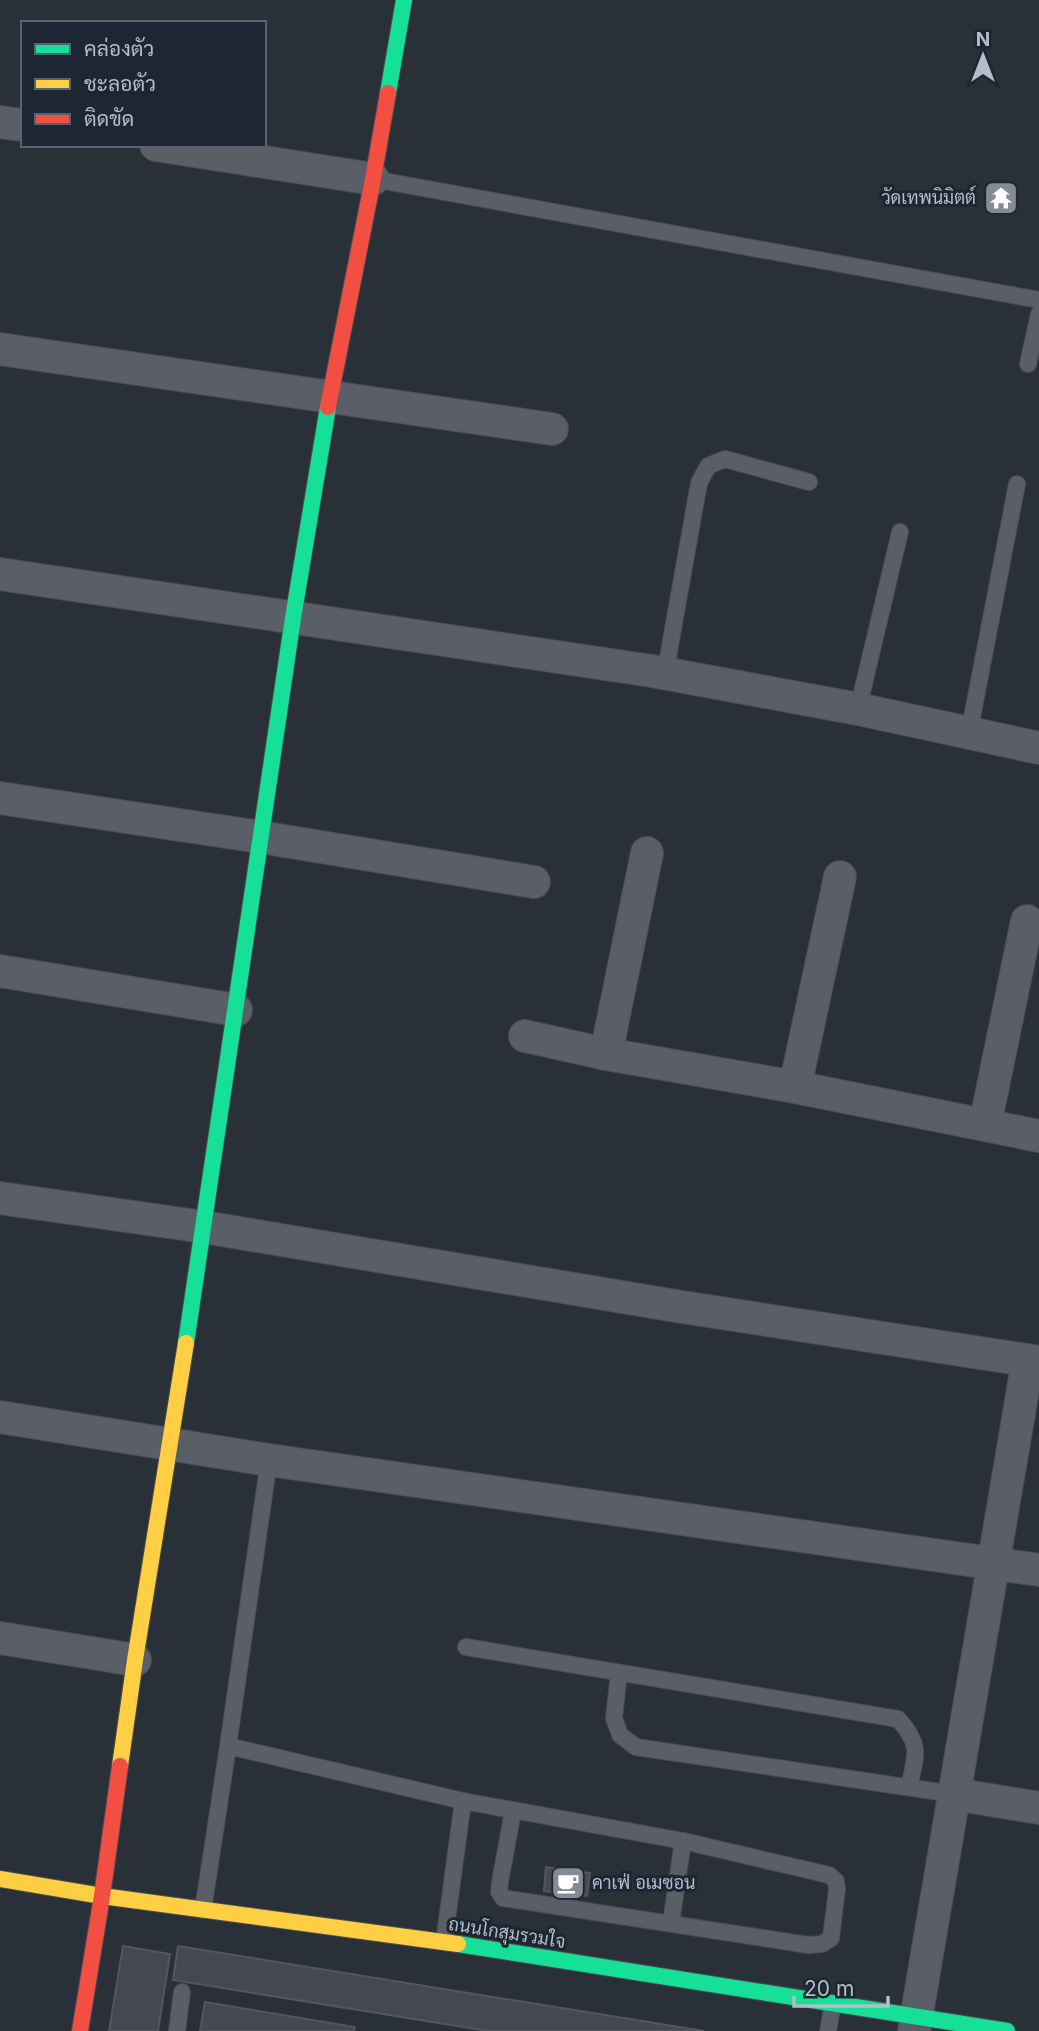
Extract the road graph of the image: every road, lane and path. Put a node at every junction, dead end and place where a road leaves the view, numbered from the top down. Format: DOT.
graph roads {
  1 [pos="404,0"];
  2 [pos="0,122"];
  3 [pos="21,125"];
  4 [pos="169,147"];
  5 [pos="373,179"];
  6 [pos="1039,300"];
  7 [pos="1039,314"];
  8 [pos="0,349"];
  9 [pos="1028,365"];
  10 [pos="328,398"];
  11 [pos="552,429"];
  12 [pos="809,482"];
  13 [pos="1017,484"];
  14 [pos="900,531"];
  15 [pos="0,574"];
  16 [pos="293,618"];
  17 [pos="665,674"];
  18 [pos="858,709"];
  19 [pos="970,733"];
  20 [pos="1039,748"];
  21 [pos="0,798"];
  22 [pos="261,837"];
  23 [pos="647,853"];
  24 [pos="839,877"];
  25 [pos="534,882"];
  26 [pos="1027,921"];
  27 [pos="0,971"];
  28 [pos="236,1010"];
  29 [pos="526,1036"];
  30 [pos="606,1054"];
  31 [pos="794,1087"];
  32 [pos="985,1125"];
  33 [pos="1039,1136"];
  34 [pos="0,1198"];
  35 [pos="204,1227"];
  36 [pos="1033,1361"];
  37 [pos="0,1416"];
  38 [pos="171,1443"];
  39 [pos="269,1461"];
  40 [pos="993,1563"];
  41 [pos="1039,1570"];
  42 [pos="0,1638"];
  43 [pos="466,1647"];
  44 [pos="135,1660"];
  45 [pos="619,1672"];
  46 [pos="228,1746"];
  47 [pos="909,1787"];
  48 [pos="953,1794"];
  49 [pos="463,1801"];
  50 [pos="1039,1808"];
  51 [pos="513,1811"];
  52 [pos="683,1841"];
  53 [pos="0,1880"];
  54 [pos="102,1896"];
  55 [pos="203,1910"];
  56 [pos="671,1923"];
  57 [pos="444,1942"];
  58 [pos="182,1992"];
  59 [pos="833,2003"];
  60 [pos="916,2024"];
  61 [pos="80,2031"];
  62 [pos="177,2031"];
  63 [pos="828,2031"];
  64 [pos="1007,2031"];
  1 -- 5 [label="street"];
  2 -- 3 [label="street"];
  4 -- 5 [label="street"];
  5 -- 6 [label="lane"];
  5 -- 10 [label="street"];
  7 -- 9 [label="lane"];
  8 -- 10 [label="street"];
  10 -- 11 [label="street"];
  10 -- 16 [label="street"];
  12 -- 17 [label="lane"];
  13 -- 19 [label="lane"];
  14 -- 18 [label="lane"];
  15 -- 16 [label="street"];
  16 -- 17 [label="street"];
  16 -- 22 [label="street"];
  17 -- 18 [label="street"];
  18 -- 19 [label="street"];
  19 -- 20 [label="street"];
  21 -- 22 [label="street"];
  22 -- 25 [label="street"];
  22 -- 28 [label="street"];
  23 -- 30 [label="street"];
  24 -- 31 [label="street"];
  26 -- 32 [label="street"];
  27 -- 28 [label="street"];
  28 -- 35 [label="street"];
  29 -- 30 [label="street"];
  30 -- 31 [label="street"];
  31 -- 32 [label="street"];
  32 -- 33 [label="street"];
  34 -- 35 [label="street"];
  35 -- 36 [label="street"];
  35 -- 38 [label="street"];
  36 -- 40 [label="street"];
  37 -- 38 [label="street"];
  38 -- 39 [label="street"];
  38 -- 44 [label="street"];
  39 -- 40 [label="street"];
  39 -- 46 [label="lane"];
  40 -- 41 [label="street"];
  40 -- 48 [label="street"];
  42 -- 44 [label="street"];
  43 -- 45 [label="lane"];
  44 -- 54 [label="street"];
  45 -- 47 [label="lane"];
  45 -- 47 [label="lane"];
  46 -- 49 [label="lane"];
  46 -- 55 [label="lane"];
  47 -- 48 [label="lane"];
  48 -- 50 [label="street"];
  48 -- 60 [label="street"];
  49 -- 51 [label="lane"];
  49 -- 57 [label="lane"];
  51 -- 52 [label="lane"];
  51 -- 56 [label="lane"];
  52 -- 56 [label="lane"];
  52 -- 56 [label="lane"];
  53 -- 54 [label="street, ถนนโกสุมรวมใจ"];
  54 -- 55 [label="street, ถนนโกสุมรวมใจ"];
  54 -- 61 [label="street"];
  55 -- 57 [label="street, ถนนโกสุมรวมใจ"];
  57 -- 59 [label="street, ถนนโกสุมรวมใจ"];
  58 -- 62 [label="lane"];
  59 -- 60 [label="street, ถนนโกสุมรวมใจ"];
  59 -- 63 [label="lane"];
  60 -- 64 [label="street, ถนนโกสุมรวมใจ"];
}
